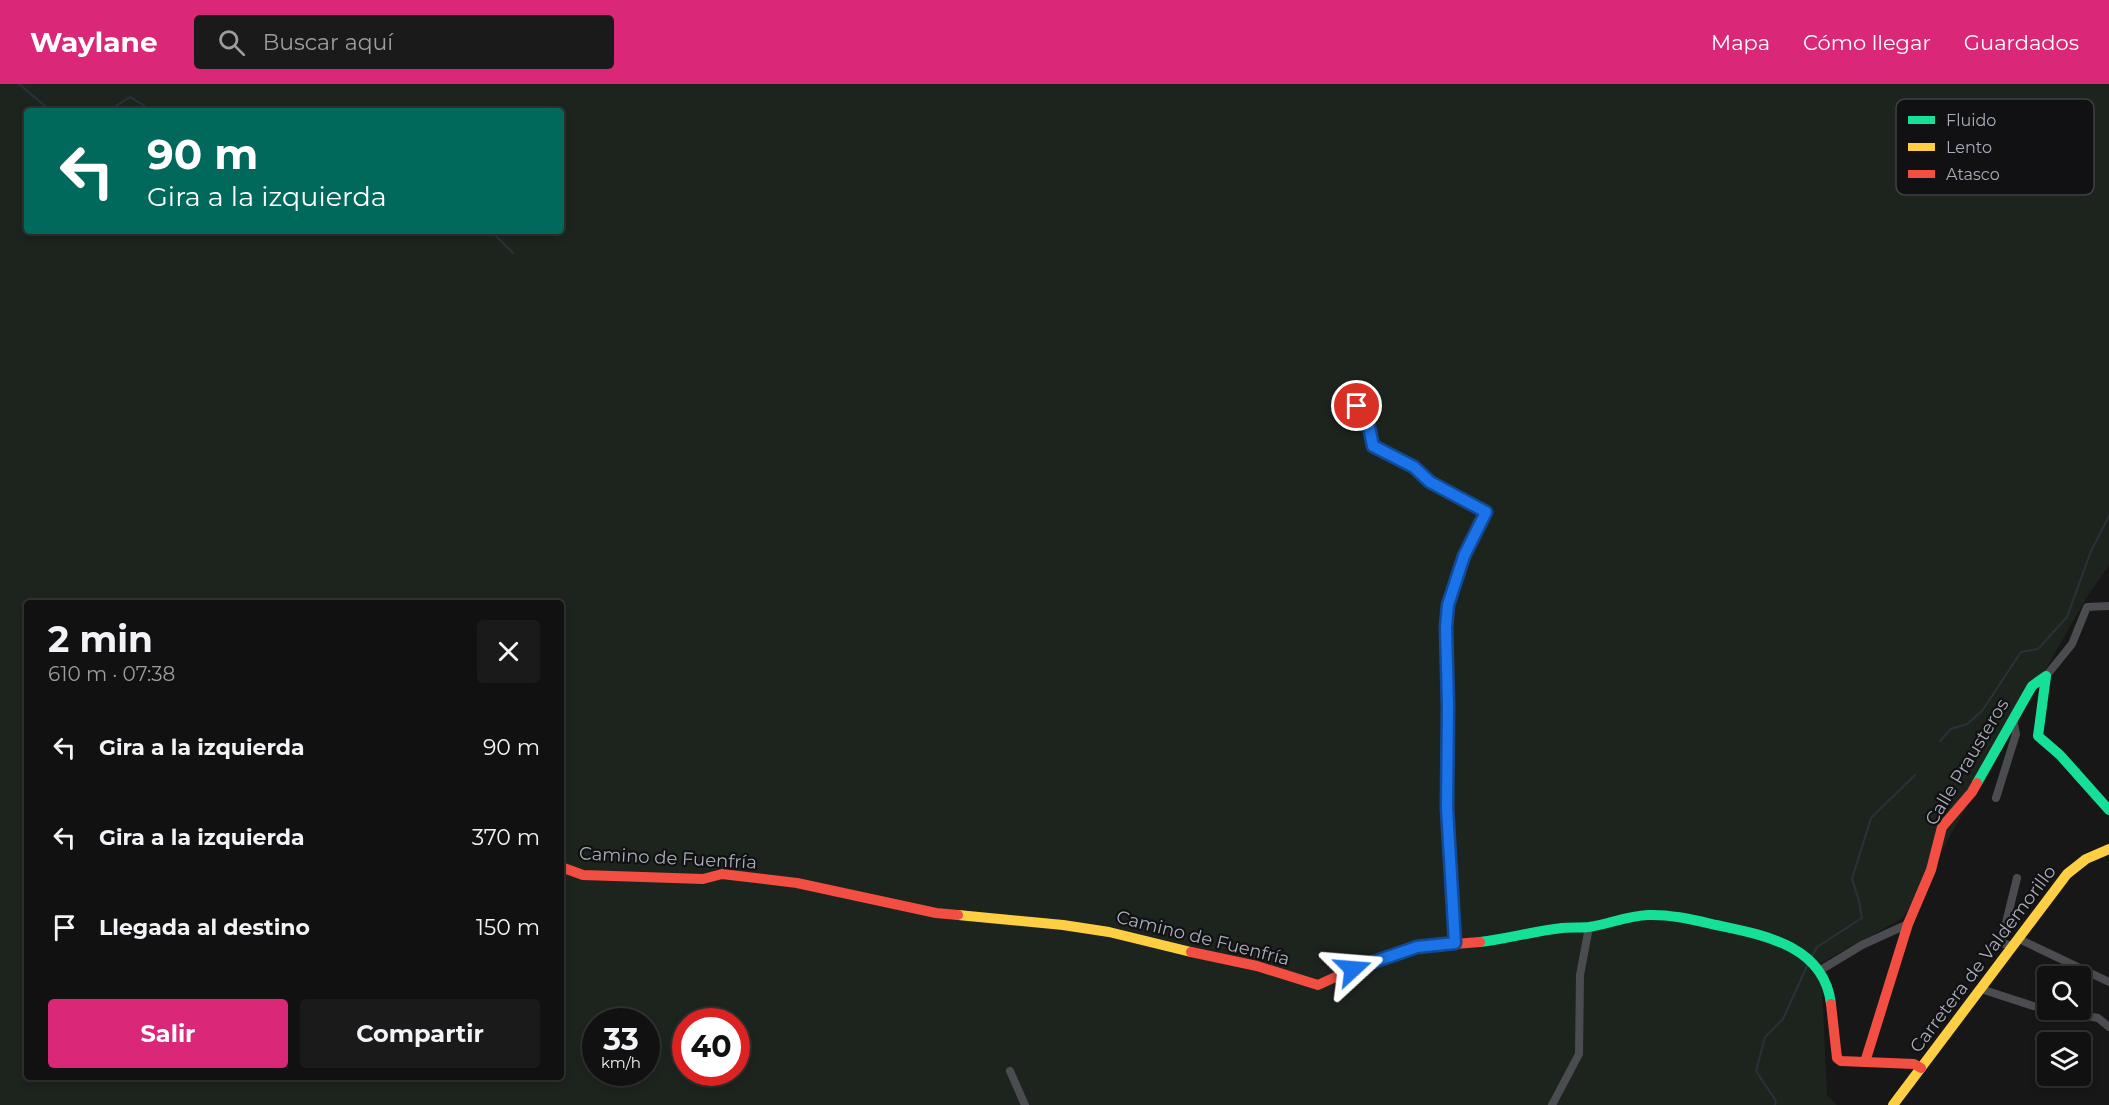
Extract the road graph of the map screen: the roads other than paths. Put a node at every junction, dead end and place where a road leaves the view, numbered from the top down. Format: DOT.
graph roads {
  1 [pos="1342,394"];
  2 [pos="2109,606"];
  3 [pos="2046,676"];
  4 [pos="2013,719"];
  5 [pos="2105,797"];
  6 [pos="1996,798"];
  7 [pos="2109,810"];
  8 [pos="2109,849"];
  9 [pos="564,868"];
  10 [pos="2017,878"];
  11 [pos="1908,924"];
  12 [pos="1589,927"];
  13 [pos="2016,942"];
  14 [pos="1455,943"];
  15 [pos="1813,965"];
  16 [pos="2109,982"];
  17 [pos="1981,989"];
  18 [pos="2037,1007"];
  19 [pos="2091,1017"];
  20 [pos="2109,1027"];
  21 [pos="1865,1062"];
  22 [pos="1921,1068"];
  23 [pos="1010,1071"];
  24 [pos="1025,1105"];
  25 [pos="1552,1105"];
  26 [pos="1894,1105"];
  1 -- 14 [label="street"];
  2 -- 3 [label="street"];
  3 -- 4 [label="street, Calle Prausteros"];
  3 -- 5 [label="street"];
  4 -- 6 [label="street"];
  4 -- 11 [label="street, Calle Prausteros"];
  5 -- 7 [label="street"];
  8 -- 13 [label="street, Carretera de Valdemorillo"];
  9 -- 14 [label="street, Camino de Fuenfría"];
  10 -- 13 [label="street"];
  11 -- 15 [label="street"];
  11 -- 21 [label="street, Calle Prausteros"];
  12 -- 14 [label="street, Camino de Fuenfría"];
  12 -- 15 [label="street, Camino de Fuenfría"];
  12 -- 25 [label="street"];
  13 -- 16 [label="street"];
  13 -- 17 [label="street, Carretera de Valdemorillo"];
  15 -- 21 [label="street"];
  17 -- 18 [label="street"];
  17 -- 22 [label="street, Carretera de Valdemorillo"];
  19 -- 20 [label="street"];
  21 -- 22 [label="street"];
  22 -- 26 [label="street, Carretera de Valdemorillo"];
  23 -- 24 [label="street"];
}
